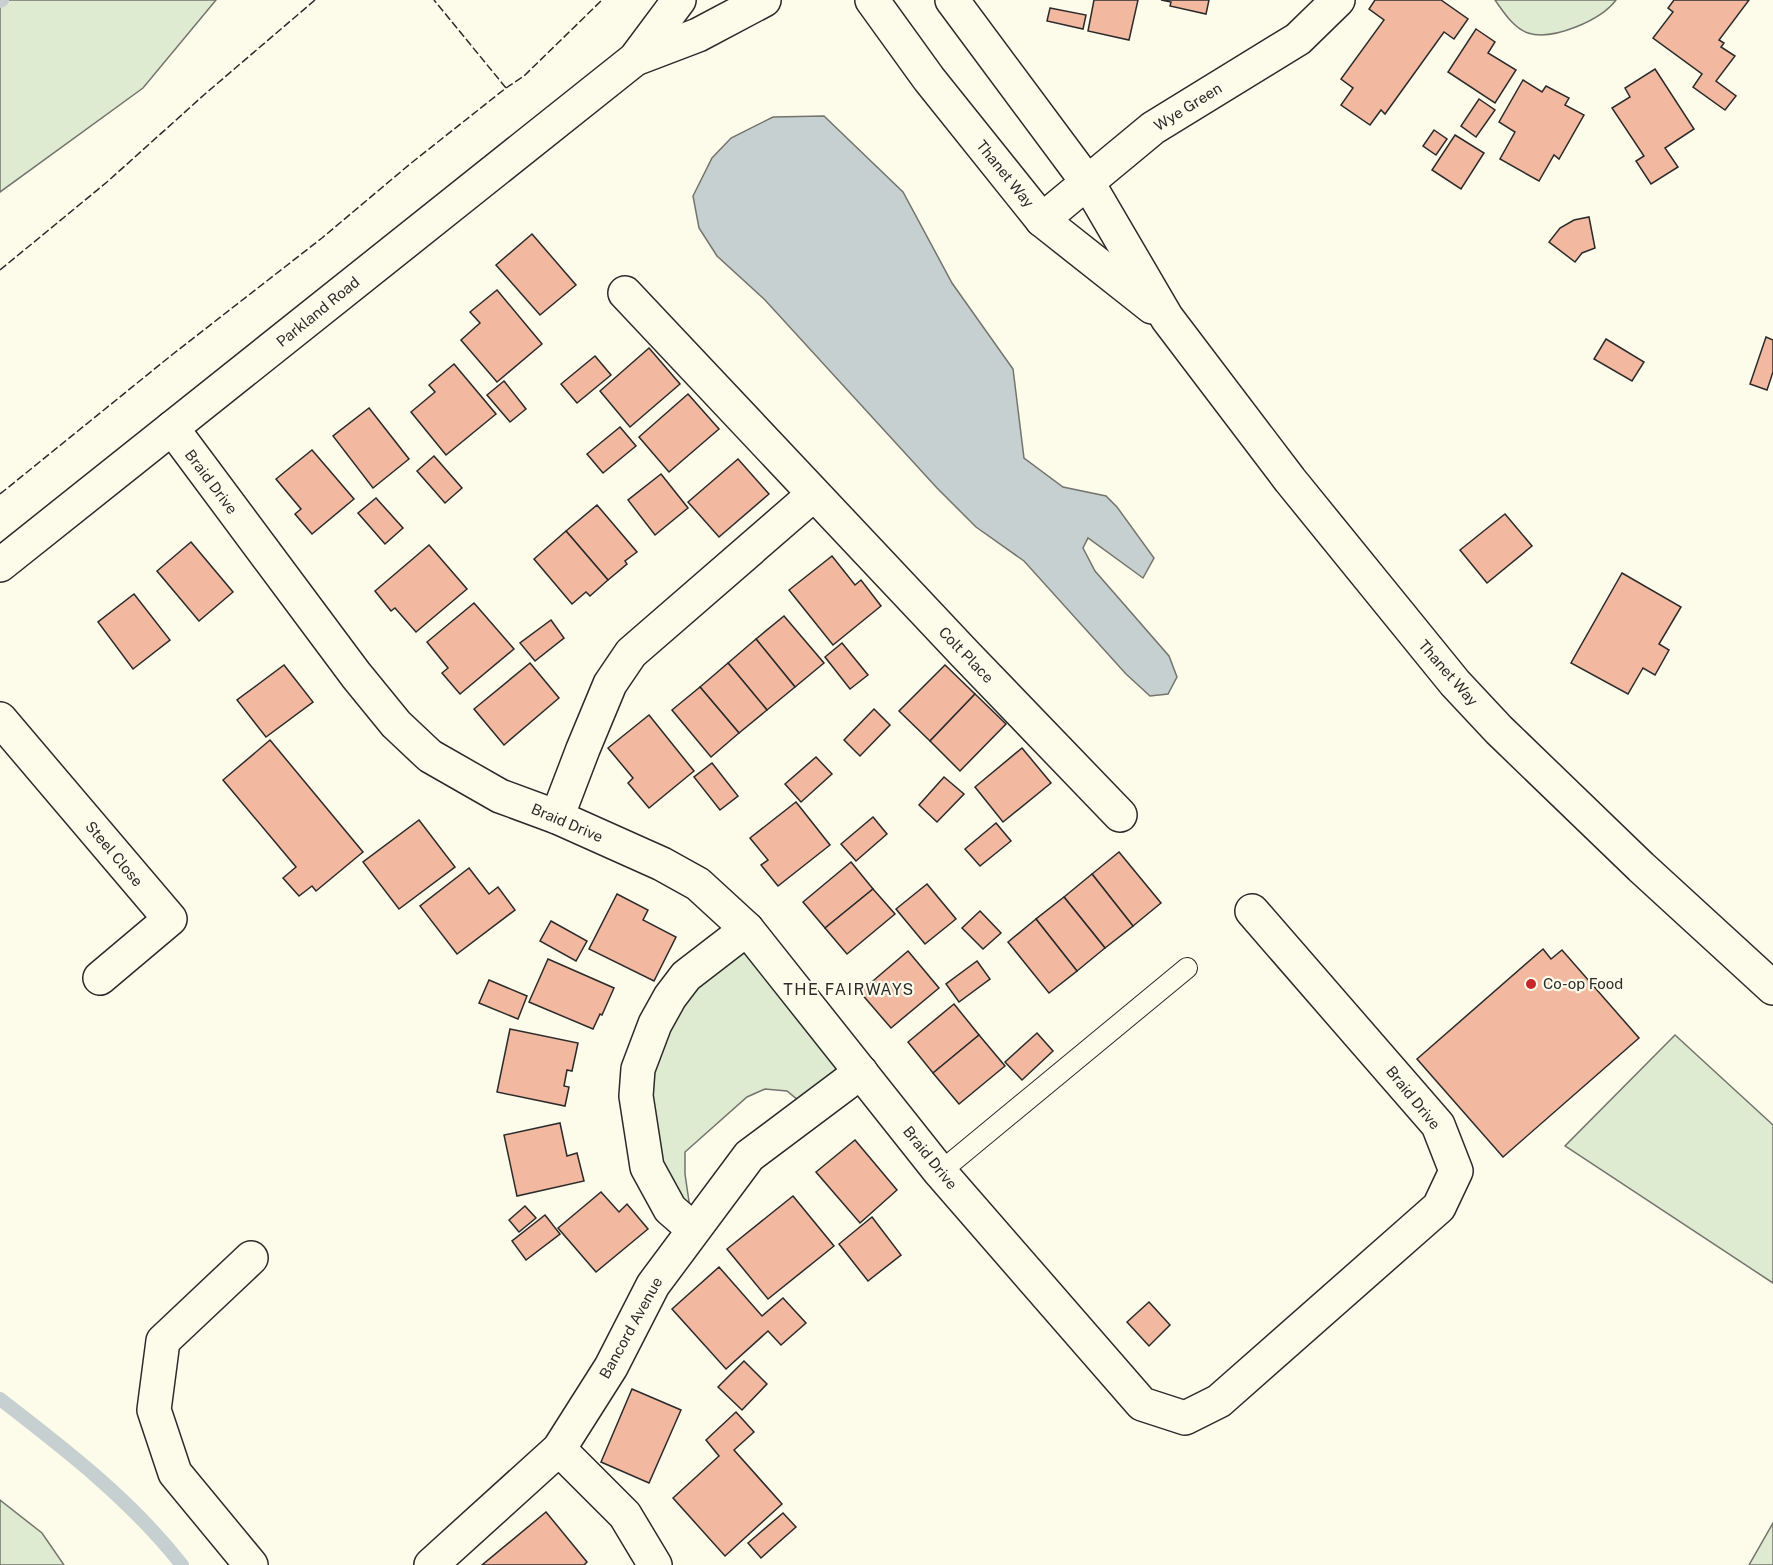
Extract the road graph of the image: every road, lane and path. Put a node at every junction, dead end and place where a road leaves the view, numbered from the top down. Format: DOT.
graph roads {
  1 [pos="679,0"];
  2 [pos="764,0"];
  3 [pos="872,0"];
  4 [pos="952,0"];
  5 [pos="1338,0"];
  6 [pos="635,59"];
  7 [pos="1088,183"];
  8 [pos="1042,220"];
  9 [pos="625,294"];
  10 [pos="1167,318"];
  11 [pos="171,428"];
  12 [pos="813,495"];
  13 [pos="0,565"];
  14 [pos="0,718"];
  15 [pos="1120,815"];
  16 [pos="557,817"];
  17 [pos="1252,911"];
  18 [pos="747,929"];
  19 [pos="1188,968"];
  20 [pos="100,978"];
  21 [pos="1773,988"];
  22 [pos="861,1072"];
  23 [pos="940,1172"];
  24 [pos="693,1229"];
  25 [pos="251,1258"];
  26 [pos="559,1449"];
  27 [pos="251,1565"];
  28 [pos="431,1565"];
  29 [pos="655,1565"];
  1 -- 6 [label="street, Parkland Road"];
  2 -- 6 [label="street, Parkland Road"];
  3 -- 8 [label="street, Thanet Way"];
  4 -- 7 [label="street, Thanet Way"];
  5 -- 7 [label="street, Wye Green"];
  6 -- 11 [label="street, Parkland Road"];
  7 -- 8 [label="street, Wye Green"];
  7 -- 10 [label="street, Thanet Way"];
  8 -- 10 [label="street, Thanet Way"];
  9 -- 12 [label="street, Colt Place"];
  10 -- 21 [label="street, Thanet Way"];
  11 -- 13 [label="street, Parkland Road"];
  11 -- 16 [label="street, Braid Drive"];
  12 -- 15 [label="street, Colt Place"];
  12 -- 16 [label="street"];
  14 -- 20 [label="street, Steel Close"];
  16 -- 18 [label="street, Braid Drive"];
  17 -- 23 [label="street, Braid Drive"];
  18 -- 22 [label="street, Braid Drive"];
  18 -- 24 [label="street"];
  19 -- 23 [label="lane"];
  22 -- 23 [label="street, Braid Drive"];
  22 -- 24 [label="street, Bancord Avenue"];
  24 -- 26 [label="street, Bancord Avenue"];
  25 -- 27 [label="street"];
  26 -- 28 [label="street, Bancord Avenue"];
  26 -- 29 [label="street"];
}
